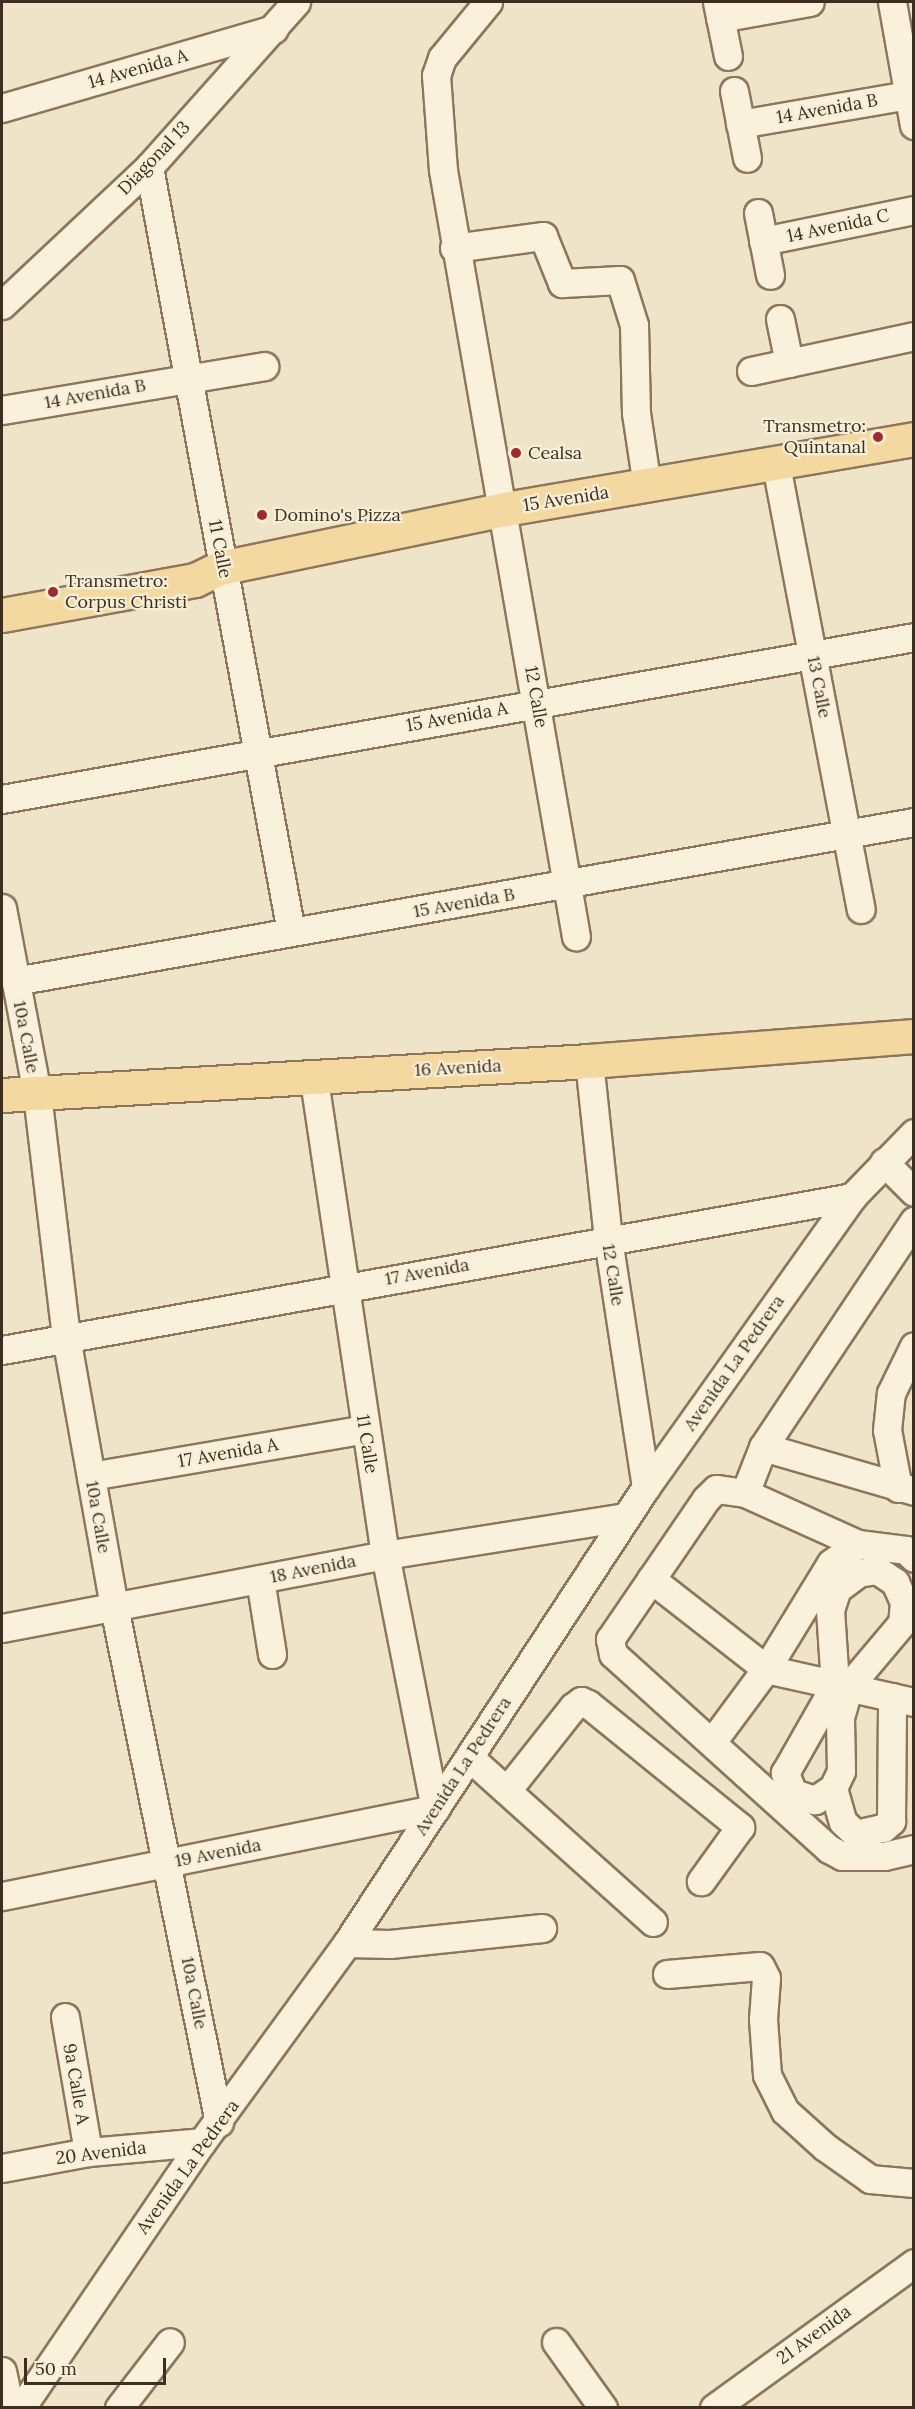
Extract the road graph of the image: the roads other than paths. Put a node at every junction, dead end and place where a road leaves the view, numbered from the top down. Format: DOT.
graph roads {
  1 [pos="296,2"];
  2 [pos="488,2"];
  3 [pos="810,2"];
  4 [pos="892,2"];
  5 [pos="719,10"];
  6 [pos="274,29"];
  7 [pos="728,56"];
  8 [pos="734,91"];
  9 [pos="911,94"];
  10 [pos="2,108"];
  11 [pos="740,124"];
  12 [pos="914,125"];
  13 [pos="747,158"];
  14 [pos="149,167"];
  15 [pos="914,210"];
  16 [pos="758,213"];
  17 [pos="763,241"];
  18 [pos="454,249"];
  19 [pos="770,275"];
  20 [pos="2,305"];
  21 [pos="780,319"];
  22 [pos="914,336"];
  23 [pos="789,363"];
  24 [pos="264,366"];
  25 [pos="751,371"];
  26 [pos="188,378"];
  27 [pos="2,410"];
  28 [pos="914,439"];
  29 [pos="776,465"];
  30 [pos="647,486"];
  31 [pos="505,509"];
  32 [pos="222,568"];
  33 [pos="2,602"];
  34 [pos="2,615"];
  35 [pos="914,637"];
  36 [pos="812,652"];
  37 [pos="537,703"];
  38 [pos="257,752"];
  39 [pos="2,799"];
  40 [pos="914,822"];
  41 [pos="847,834"];
  42 [pos="569,885"];
  43 [pos="2,908"];
  44 [pos="861,909"];
  45 [pos="291,932"];
  46 [pos="576,937"];
  47 [pos="15,981"];
  48 [pos="914,1036"];
  49 [pos="589,1061"];
  50 [pos="314,1076"];
  51 [pos="36,1094"];
  52 [pos="2,1095"];
  53 [pos="903,1149"];
  54 [pos="914,1192"];
  55 [pos="852,1197"];
  56 [pos="914,1221"];
  57 [pos="608,1239"];
  58 [pos="342,1287"];
  59 [pos="66,1337"];
  60 [pos="914,1346"];
  61 [pos="2,1350"];
  62 [pos="365,1429"];
  63 [pos="763,1447"];
  64 [pos="91,1476"];
  65 [pos="646,1487"];
  66 [pos="906,1490"];
  67 [pos="744,1493"];
  68 [pos="626,1517"];
  69 [pos="858,1544"];
  70 [pos="384,1555"];
  71 [pos="914,1558"];
  72 [pos="260,1579"];
  73 [pos="651,1579"];
  74 [pos="114,1607"];
  75 [pos="2,1628"];
  76 [pos="272,1654"];
  77 [pos="766,1669"];
  78 [pos="842,1686"];
  79 [pos="903,1699"];
  80 [pos="712,1742"];
  81 [pos="469,1757"];
  82 [pos="833,1788"];
  83 [pos="508,1789"];
  84 [pos="435,1809"];
  85 [pos="914,1849"];
  86 [pos="169,1863"];
  87 [pos="701,1881"];
  88 [pos="2,1896"];
  89 [pos="653,1922"];
  90 [pos="542,1928"];
  91 [pos="347,1943"];
  92 [pos="667,1974"];
  93 [pos="65,2017"];
  94 [pos="210,2132"];
  95 [pos="88,2152"];
  96 [pos="2,2168"];
  97 [pos="914,2183"];
  98 [pos="914,2263"];
  99 [pos="556,2342"];
  100 [pos="170,2343"];
  101 [pos="2,2371"];
  102 [pos="25,2405"];
  103 [pos="119,2408"];
  104 [pos="603,2408"];
  105 [pos="714,2408"];
  1 -- 6 [label="street, Diagonal 13"];
  2 -- 18 [label="street, 12 Calle"];
  3 -- 5 [label="street"];
  4 -- 9 [label="street"];
  5 -- 7 [label="street"];
  6 -- 10 [label="street, 14 Avenida A"];
  6 -- 14 [label="street, Diagonal 13"];
  8 -- 11 [label="street"];
  9 -- 11 [label="street, 14 Avenida B"];
  9 -- 12 [label="street"];
  11 -- 13 [label="street"];
  14 -- 20 [label="street, Diagonal 13"];
  14 -- 26 [label="street, 11 Calle"];
  15 -- 17 [label="street, 14 Avenida C"];
  16 -- 17 [label="street, 14 Avenida C"];
  17 -- 19 [label="street, 14 Avenida C"];
  18 -- 30 [label="street"];
  18 -- 31 [label="street, 12 Calle"];
  21 -- 23 [label="street"];
  22 -- 23 [label="street"];
  23 -- 25 [label="street"];
  24 -- 26 [label="street, 14 Avenida B"];
  26 -- 27 [label="street, 14 Avenida B"];
  26 -- 32 [label="street, 11 Calle"];
  28 -- 29 [label="main road, 15 Avenida"];
  29 -- 30 [label="main road, 15 Avenida"];
  29 -- 36 [label="street, 13 Calle"];
  30 -- 31 [label="main road, 15 Avenida"];
  31 -- 32 [label="main road, 15 Avenida"];
  31 -- 37 [label="street, 12 Calle"];
  32 -- 33 [label="main road, 15 Avenida"];
  32 -- 34 [label="main road, 15 Avenida"];
  32 -- 38 [label="street, 11 Calle"];
  35 -- 36 [label="street, 15 Avenida A"];
  36 -- 37 [label="street, 15 Avenida A"];
  36 -- 41 [label="street, 13 Calle"];
  37 -- 38 [label="street, 15 Avenida A"];
  37 -- 42 [label="street, 12 Calle"];
  38 -- 39 [label="street, 15 Avenida A"];
  38 -- 45 [label="street, 11 Calle"];
  40 -- 41 [label="street, 15 Avenida B"];
  41 -- 42 [label="street, 15 Avenida B"];
  41 -- 44 [label="street, 13 Calle"];
  42 -- 45 [label="street, 15 Avenida B"];
  42 -- 46 [label="street, 12 Calle"];
  43 -- 47 [label="street, 10a Calle"];
  45 -- 47 [label="street, 15 Avenida B"];
  47 -- 51 [label="street, 10a Calle"];
  48 -- 49 [label="main road, 16 Avenida"];
  49 -- 50 [label="main road, 16 Avenida"];
  49 -- 57 [label="street, 12 Calle"];
  50 -- 51 [label="main road, 16 Avenida"];
  50 -- 58 [label="street, 11 Calle"];
  51 -- 52 [label="main road, 16 Avenida"];
  51 -- 59 [label="street, 10a Calle"];
  53 -- 54 [label="street"];
  53 -- 55 [label="street, Avenida La Pedrera"];
  55 -- 57 [label="street, 17 Avenida"];
  55 -- 65 [label="street, Avenida La Pedrera"];
  56 -- 63 [label="street"];
  57 -- 58 [label="street, 17 Avenida"];
  57 -- 65 [label="street, 12 Calle"];
  58 -- 59 [label="street, 17 Avenida"];
  58 -- 62 [label="street, 11 Calle"];
  59 -- 61 [label="street, 17 Avenida"];
  59 -- 64 [label="street, 10a Calle"];
  60 -- 66 [label="street"];
  62 -- 64 [label="street, 17 Avenida A"];
  62 -- 70 [label="street, 11 Calle"];
  63 -- 66 [label="street"];
  63 -- 67 [label="street"];
  64 -- 74 [label="street, 10a Calle"];
  65 -- 68 [label="street, Avenida La Pedrera"];
  67 -- 69 [label="street"];
  67 -- 73 [label="street"];
  68 -- 70 [label="street, 18 Avenida"];
  68 -- 81 [label="street, Avenida La Pedrera"];
  69 -- 71 [label="street"];
  69 -- 77 [label="street"];
  70 -- 72 [label="street, 18 Avenida"];
  70 -- 84 [label="street, 11 Calle"];
  72 -- 74 [label="street, 18 Avenida"];
  72 -- 76 [label="street"];
  73 -- 77 [label="street"];
  73 -- 80 [label="street"];
  74 -- 75 [label="street, 18 Avenida"];
  74 -- 86 [label="street, 10a Calle"];
  77 -- 78 [label="street"];
  77 -- 80 [label="street"];
  78 -- 79 [label="street"];
  78 -- 82 [label="street"];
  78 -- 82 [label="street"];
  79 -- 82 [label="street"];
  80 -- 85 [label="street"];
  81 -- 83 [label="street"];
  81 -- 84 [label="street, Avenida La Pedrera"];
  83 -- 87 [label="street"];
  83 -- 89 [label="street"];
  84 -- 86 [label="street, 19 Avenida"];
  84 -- 91 [label="street, Avenida La Pedrera"];
  86 -- 88 [label="street, 19 Avenida"];
  86 -- 94 [label="street, 10a Calle"];
  90 -- 91 [label="street"];
  91 -- 94 [label="street, Avenida La Pedrera"];
  92 -- 97 [label="street"];
  93 -- 95 [label="street, 9a Calle A"];
  94 -- 95 [label="street, 20 Avenida"];
  94 -- 102 [label="street, Avenida La Pedrera"];
  95 -- 96 [label="street, 20 Avenida"];
  98 -- 105 [label="street, 21 Avenida"];
  99 -- 104 [label="street"];
  100 -- 103 [label="street"];
  101 -- 102 [label="street"];
}
